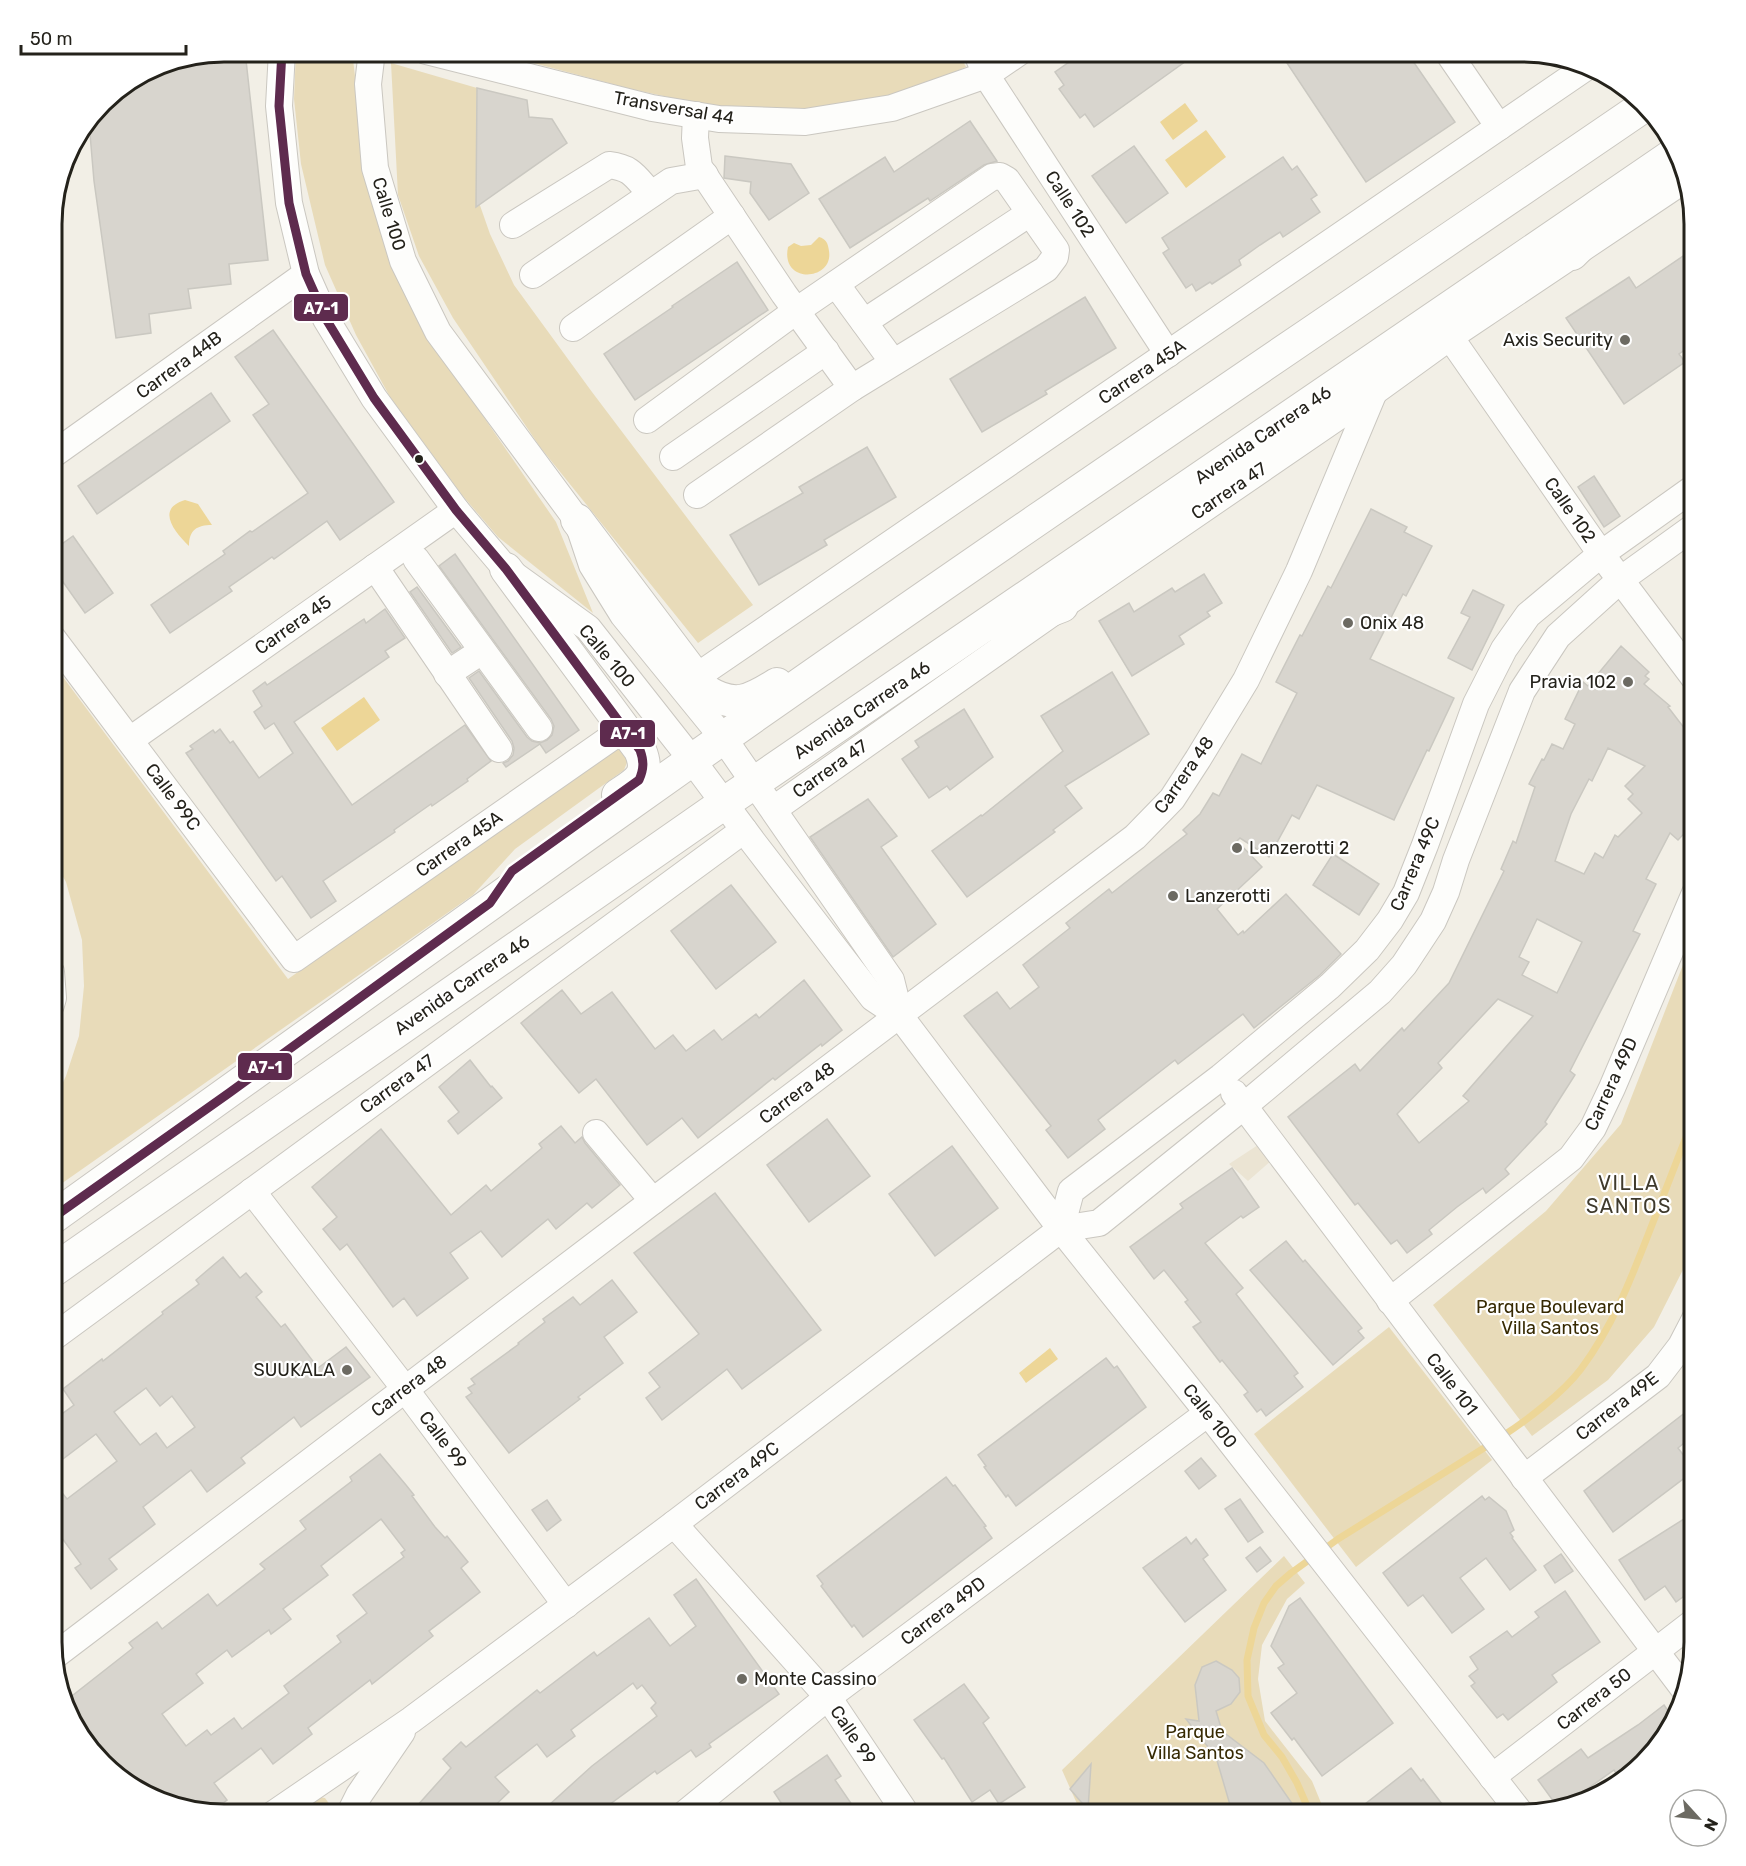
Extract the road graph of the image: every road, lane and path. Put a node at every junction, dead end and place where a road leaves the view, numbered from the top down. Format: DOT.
graph roads {
  1 [pos="281,62"];
  2 [pos="371,62"];
  3 [pos="470,62"];
  4 [pos="981,62"];
  5 [pos="1005,62"];
  6 [pos="1455,62"];
  7 [pos="1579,72"];
  8 [pos="986,75"];
  9 [pos="1637,110"];
  10 [pos="696,115"];
  11 [pos="1499,127"];
  12 [pos="711,140"];
  13 [pos="1673,165"];
  14 [pos="1673,166"];
  15 [pos="702,171"];
  16 [pos="651,194"];
  17 [pos="1030,213"];
  18 [pos="732,216"];
  19 [pos="513,225"];
  20 [pos="1572,254"];
  21 [pos="306,274"];
  22 [pos="534,274"];
  23 [pos="836,284"];
  24 [pos="796,311"];
  25 [pos="864,322"];
  26 [pos="573,328"];
  27 [pos="1450,338"];
  28 [pos="826,351"];
  29 [pos="1168,354"];
  30 [pos="894,362"];
  31 [pos="852,388"];
  32 [pos="1374,392"];
  33 [pos="647,420"];
  34 [pos="62,448"];
  35 [pos="673,457"];
  36 [pos="698,495"];
  37 [pos="1684,495"];
  38 [pos="456,510"];
  39 [pos="577,520"];
  40 [pos="1684,534"];
  41 [pos="1601,554"];
  42 [pos="416,559"];
  43 [pos="375,567"];
  44 [pos="506,569"];
  45 [pos="1620,580"];
  46 [pos="1062,606"];
  47 [pos="907,610"];
  48 [pos="951,649"];
  49 [pos="62,650"];
  50 [pos="482,651"];
  51 [pos="1684,664"];
  52 [pos="447,674"];
  53 [pos="696,677"];
  54 [pos="539,728"];
  55 [pos="625,728"];
  56 [pos="724,739"];
  57 [pos="130,740"];
  58 [pos="498,749"];
  59 [pos="692,760"];
  60 [pos="755,783"];
  61 [pos="723,804"];
  62 [pos="774,809"];
  63 [pos="744,830"];
  64 [pos="490,903"];
  65 [pos="1684,919"];
  66 [pos="294,959"];
  67 [pos="900,1016"];
  68 [pos="1221,1077"];
  69 [pos="1244,1106"];
  70 [pos="596,1133"];
  71 [pos="252,1191"];
  72 [pos="653,1201"];
  73 [pos="61,1212"];
  74 [pos="1061,1229"];
  75 [pos="61,1265"];
  76 [pos="1390,1301"];
  77 [pos="61,1331"];
  78 [pos="1684,1341"];
  79 [pos="405,1389"];
  80 [pos="1208,1413"];
  81 [pos="1524,1478"];
  82 [pos="675,1524"];
  83 [pos="566,1605"];
  84 [pos="1684,1630"];
  85 [pos="62,1650"];
  86 [pos="1656,1652"];
  87 [pos="1679,1682"];
  88 [pos="828,1697"];
  89 [pos="411,1720"];
  90 [pos="1492,1777"];
  91 [pos="288,1804"];
  92 [pos="354,1804"];
  93 [pos="697,1804"];
  94 [pos="900,1804"];
  95 [pos="1513,1804"];
  1 -- 21 [label="street, Calle 100"];
  2 -- 39 [label="street, Calle 100"];
  3 -- 10 [label="street, Transversal 44"];
  4 -- 8 [label="street, Calle 102"];
  5 -- 8 [label="street, Transversal 44"];
  6 -- 11 [label="street"];
  7 -- 11 [label="street, Carrera 45A"];
  8 -- 10 [label="street, Transversal 44"];
  8 -- 29 [label="street, Calle 102"];
  9 -- 47 [label="main road"];
  10 -- 15 [label="street"];
  11 -- 29 [label="street, Carrera 45A"];
  12 -- 15 [label="street"];
  13 -- 48 [label="main road, Avenida Carrera 46"];
  14 -- 20 [label="main road"];
  15 -- 16 [label="street"];
  15 -- 18 [label="street"];
  16 -- 19 [label="street"];
  16 -- 22 [label="street"];
  17 -- 23 [label="street"];
  17 -- 25 [label="street"];
  17 -- 30 [label="street"];
  18 -- 24 [label="street"];
  18 -- 26 [label="street"];
  20 -- 27 [label="street, Carrera 47"];
  21 -- 34 [label="street, Carrera 44B"];
  21 -- 38 [label="street, Calle 100"];
  23 -- 24 [label="street"];
  23 -- 25 [label="street"];
  24 -- 28 [label="street"];
  24 -- 33 [label="street"];
  25 -- 30 [label="street"];
  27 -- 32 [label="street, Carrera 47"];
  27 -- 41 [label="street, Calle 102"];
  28 -- 31 [label="street"];
  28 -- 35 [label="street"];
  29 -- 53 [label="street, Carrera 45A"];
  30 -- 31 [label="street"];
  31 -- 36 [label="street"];
  32 -- 46 [label="street, Carrera 47"];
  32 -- 67 [label="street, Carrera 48"];
  37 -- 41 [label="street, Carrera 49C"];
  38 -- 43 [label="street, Carrera 45"];
  38 -- 44 [label="street, Calle 100"];
  39 -- 53 [label="main road"];
  39 -- 56 [label="street, Calle 100"];
  40 -- 45 [label="street, Carrera 49C"];
  41 -- 45 [label="street, Calle 102"];
  41 -- 68 [label="street, Carrera 49C"];
  42 -- 50 [label="street"];
  43 -- 52 [label="street"];
  43 -- 57 [label="street, Carrera 45"];
  44 -- 55 [label="main road"];
  44 -- 59 [label="street, Calle 100"];
  45 -- 51 [label="street, Calle 102"];
  45 -- 69 [label="street, Carrera 49C"];
  46 -- 48 [label="main road"];
  46 -- 62 [label="street, Carrera 47"];
  47 -- 53 [label="main road"];
  47 -- 56 [label="main road"];
  48 -- 60 [label="main road, Avenida Carrera 46"];
  49 -- 57 [label="street, Calle 99C"];
  50 -- 52 [label="street"];
  50 -- 54 [label="street"];
  52 -- 58 [label="street"];
  55 -- 64 [label="main road"];
  55 -- 66 [label="street, Carrera 45A"];
  56 -- 59 [label="main road"];
  56 -- 60 [label="street, Calle 100"];
  57 -- 66 [label="street, Calle 99C"];
  59 -- 61 [label="street, Calle 100"];
  59 -- 64 [label="main road"];
  60 -- 61 [label="main road, Avenida Carrera 46"];
  60 -- 62 [label="street, Calle 100"];
  61 -- 63 [label="street, Calle 100"];
  61 -- 75 [label="main road, Avenida Carrera 46"];
  62 -- 67 [label="street, Calle 100"];
  63 -- 67 [label="street, Calle 100"];
  63 -- 71 [label="street, Carrera 47"];
  64 -- 73 [label="main road"];
  65 -- 76 [label="street, Carrera 49D"];
  67 -- 72 [label="street, Carrera 48"];
  67 -- 74 [label="street, Calle 100"];
  68 -- 69 [label="street, Calle 101"];
  68 -- 74 [label="street, Carrera 49C"];
  69 -- 74 [label="street, Carrera 49C"];
  69 -- 76 [label="street, Calle 101"];
  70 -- 72 [label="street"];
  71 -- 77 [label="street, Carrera 47"];
  71 -- 79 [label="street, Calle 99"];
  72 -- 79 [label="street, Carrera 48"];
  74 -- 80 [label="street, Calle 100"];
  74 -- 82 [label="street, Carrera 49C"];
  76 -- 81 [label="street, Calle 101"];
  78 -- 81 [label="street, Carrera 49E"];
  79 -- 83 [label="street, Calle 99"];
  79 -- 85 [label="street, Carrera 48"];
  80 -- 88 [label="street, Carrera 49D"];
  80 -- 90 [label="street, Calle 100"];
  81 -- 86 [label="street, Calle 101"];
  82 -- 83 [label="street, Carrera 49C"];
  82 -- 88 [label="street, Calle 99"];
  83 -- 89 [label="street, Carrera 49C"];
  84 -- 86 [label="street, Carrera 50"];
  86 -- 87 [label="street, Calle 101"];
  86 -- 90 [label="street, Carrera 50"];
  88 -- 93 [label="street, Carrera 49D"];
  88 -- 94 [label="street, Calle 99"];
  89 -- 91 [label="street, Carrera 49C"];
  89 -- 92 [label="street, Carrera 49C"];
  90 -- 95 [label="street, Calle 100"];
}
